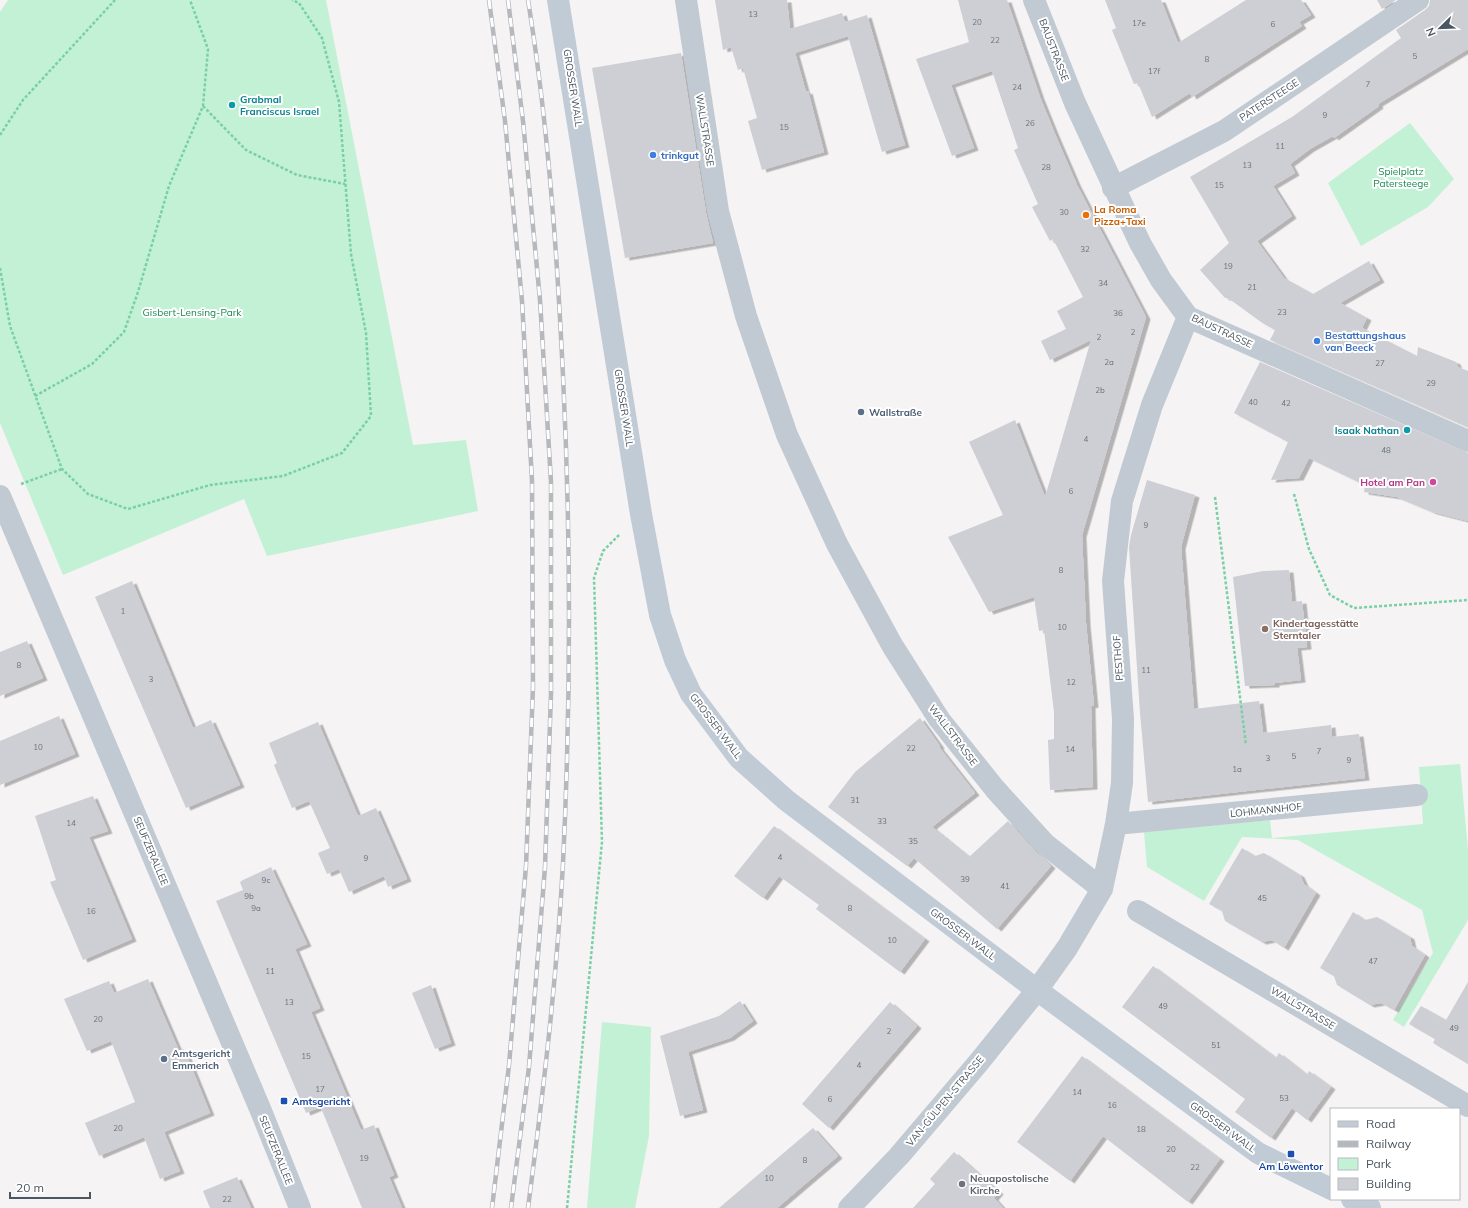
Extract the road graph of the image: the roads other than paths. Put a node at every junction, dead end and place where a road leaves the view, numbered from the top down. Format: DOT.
graph roads {
  1 [pos="558,0"];
  2 [pos="686,0"];
  3 [pos="1034,0"];
  4 [pos="1418,0"];
  5 [pos="1113,188"];
  6 [pos="1188,317"];
  7 [pos="1468,441"];
  8 [pos="7,491"];
  9 [pos="1417,795"];
  10 [pos="1116,824"];
  11 [pos="1102,889"];
  12 [pos="1138,911"];
  13 [pos="1037,990"];
  14 [pos="1468,1106"];
  15 [pos="1330,1189"];
  16 [pos="1354,1200"];
  17 [pos="300,1208"];
  18 [pos="849,1208"];
  19 [pos="1370,1208"];
  1 -- 13 [label="main road, GROSSER WALL"];
  2 -- 11 [label="street, WALLSTRASSE"];
  3 -- 5 [label="street, BAUSTRASSE"];
  4 -- 5 [label="street, PATERSTEEGE"];
  5 -- 6 [label="street, BAUSTRASSE"];
  6 -- 7 [label="street, BAUSTRASSE"];
  6 -- 10 [label="street, PESTHOF"];
  8 -- 17 [label="street, SEUFZERALLEE"];
  9 -- 10 [label="street, LOHMANNHOF"];
  10 -- 11 [label="street, PESTHOF"];
  11 -- 13 [label="street, PESTHOF"];
  12 -- 14 [label="street, WALLSTRASSE"];
  13 -- 15 [label="main road, GROSSER WALL"];
  13 -- 18 [label="street, VAN-GÜLPEN-STRASSE"];
  16 -- 19 [label="main road"];
}
